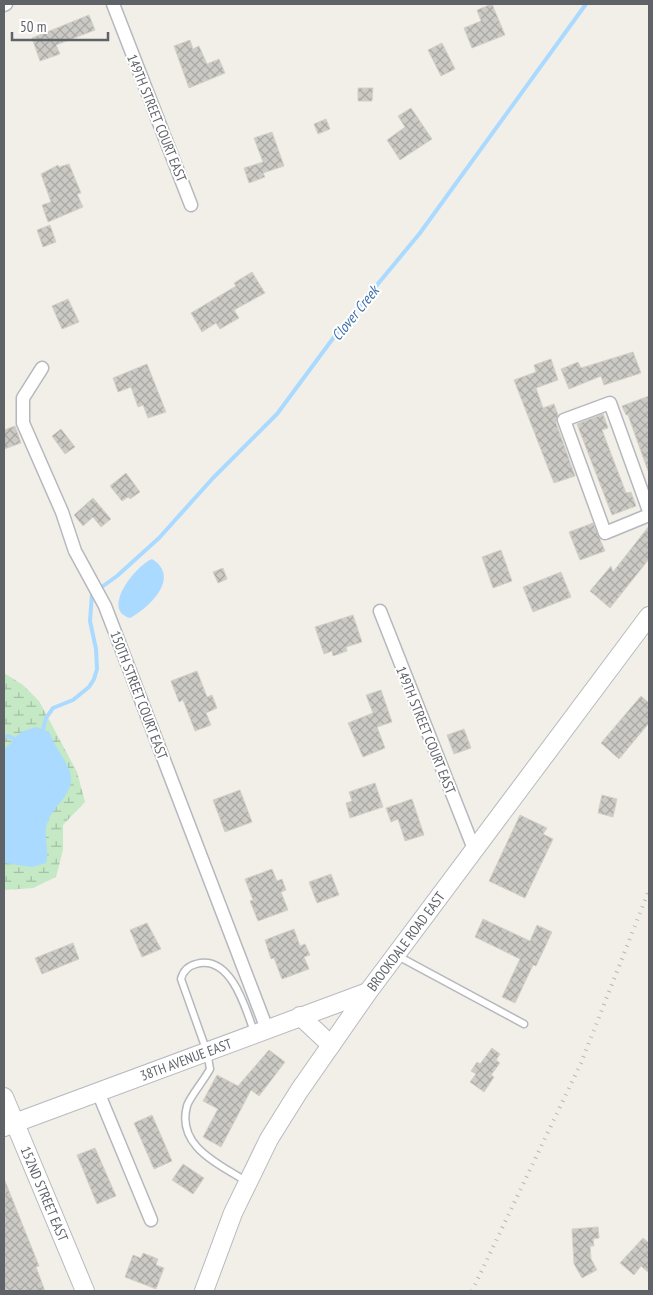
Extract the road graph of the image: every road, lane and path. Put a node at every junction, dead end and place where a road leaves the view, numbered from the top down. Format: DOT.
graph roads {
  1 [pos="113,4"];
  2 [pos="191,205"];
  3 [pos="42,368"];
  4 [pos="649,511"];
  5 [pos="649,515"];
  6 [pos="380,611"];
  7 [pos="649,616"];
  8 [pos="474,849"];
  9 [pos="395,955"];
  10 [pos="368,992"];
  11 [pos="300,1016"];
  12 [pos="524,1024"];
  13 [pos="261,1031"];
  14 [pos="330,1045"];
  15 [pos="207,1052"];
  16 [pos="98,1092"];
  17 [pos="4,1098"];
  18 [pos="9,1125"];
  19 [pos="247,1182"];
  20 [pos="151,1220"];
  21 [pos="85,1291"];
  22 [pos="204,1291"];
  1 -- 2 [label="street, 149TH STREET COURT EAST"];
  3 -- 13 [label="street, 150TH STREET COURT EAST"];
  4 -- 5 [label="street"];
  6 -- 8 [label="street, 149TH STREET COURT EAST"];
  7 -- 8 [label="main road, BROOKDALE ROAD EAST"];
  8 -- 9 [label="main road, BROOKDALE ROAD EAST"];
  9 -- 10 [label="main road, BROOKDALE ROAD EAST"];
  9 -- 12 [label="lane"];
  10 -- 11 [label="main road, 38TH AVENUE EAST"];
  10 -- 14 [label="main road, BROOKDALE ROAD EAST"];
  11 -- 13 [label="main road, 38TH AVENUE EAST"];
  11 -- 14 [label="main road"];
  13 -- 15 [label="main road, 38TH AVENUE EAST"];
  13 -- 15 [label="lane"];
  14 -- 19 [label="main road, BROOKDALE ROAD EAST"];
  15 -- 16 [label="main road, 38TH AVENUE EAST"];
  15 -- 19 [label="lane"];
  16 -- 18 [label="main road, 38TH AVENUE EAST"];
  16 -- 20 [label="street"];
  17 -- 18 [label="main road, 152ND STREET EAST"];
  18 -- 21 [label="main road, 152ND STREET EAST"];
  19 -- 22 [label="main road, BROOKDALE ROAD EAST"];
}
